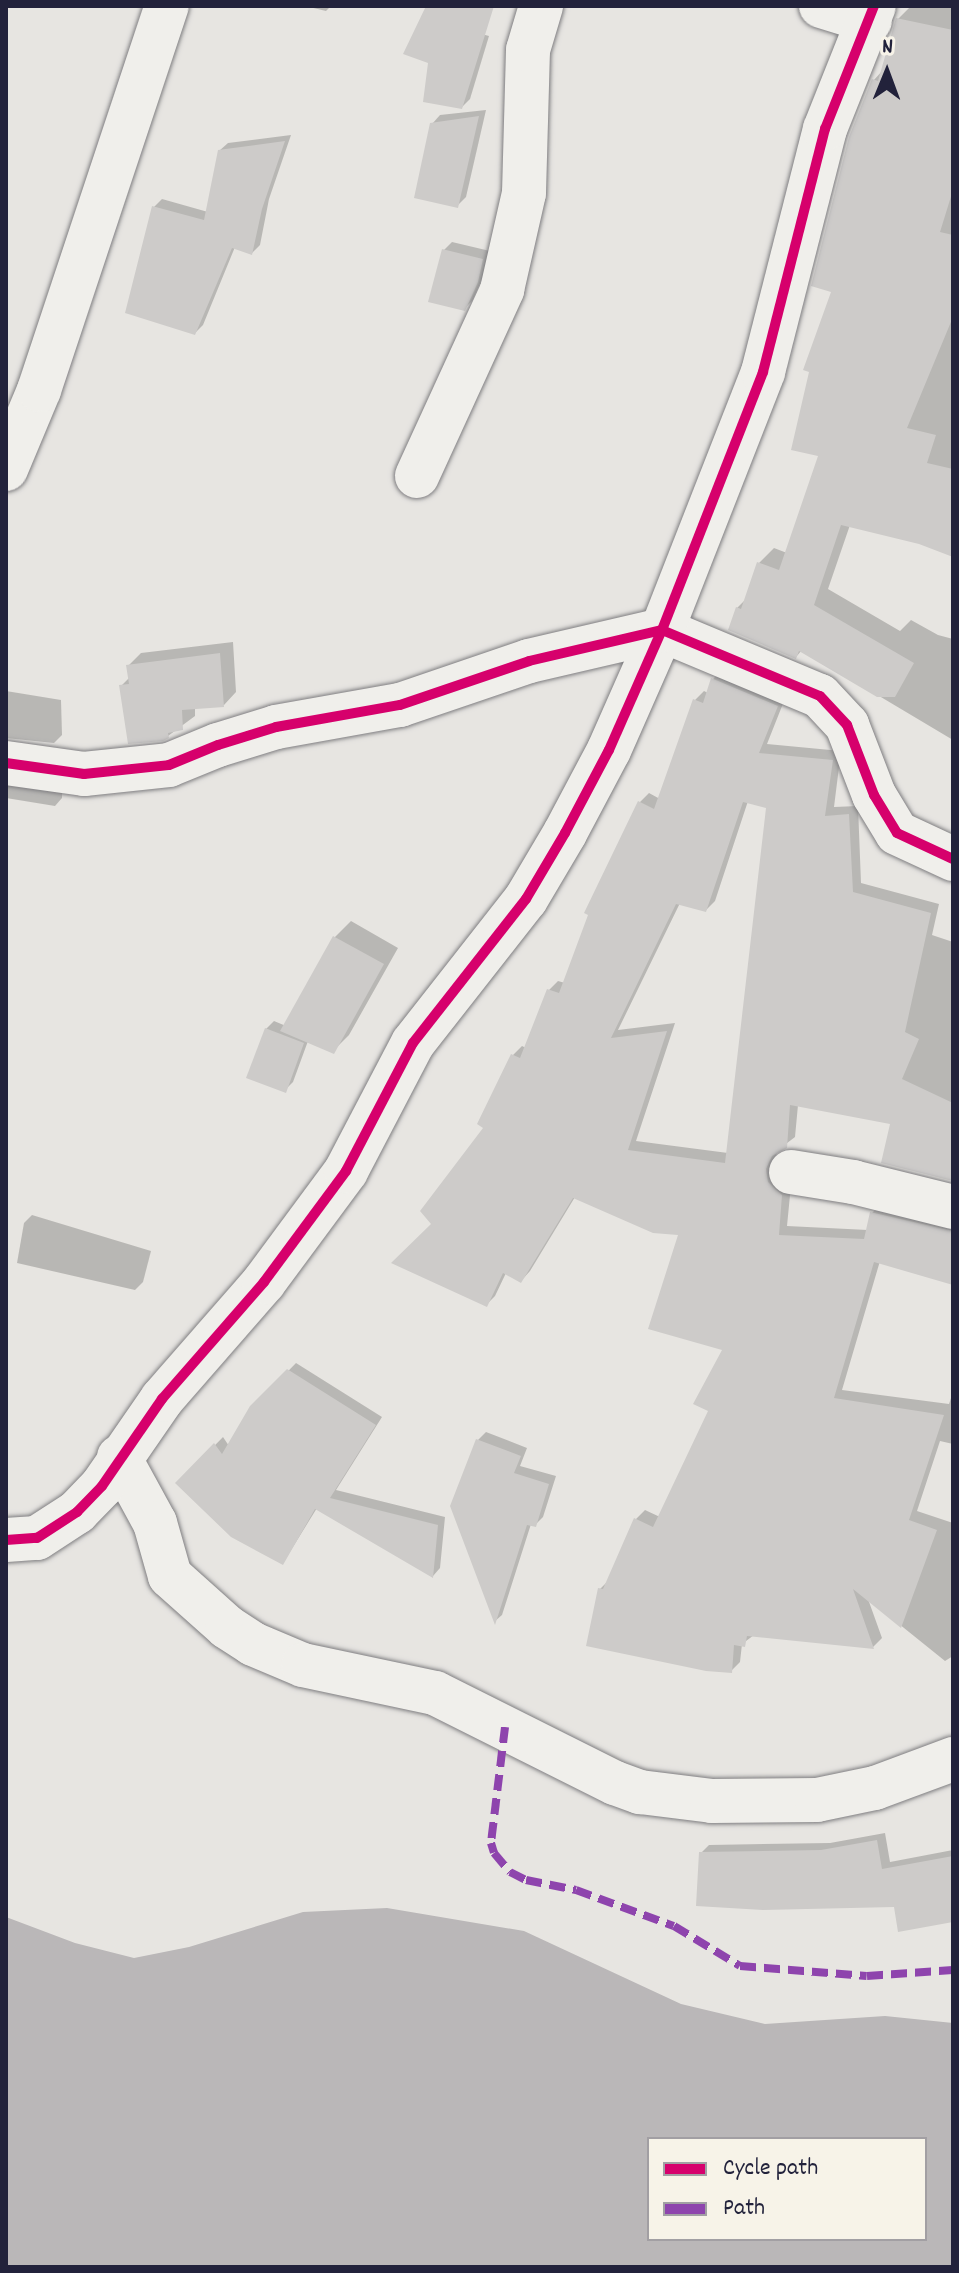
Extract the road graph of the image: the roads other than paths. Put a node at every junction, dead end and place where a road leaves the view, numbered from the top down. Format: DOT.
graph roads {
  1 [pos="167,6"];
  2 [pos="541,6"];
  3 [pos="821,6"];
  4 [pos="872,14"];
  5 [pos="6,469"];
  6 [pos="417,476"];
  7 [pos="662,630"];
  8 [pos="6,763"];
  9 [pos="953,859"];
  10 [pos="791,1172"];
  11 [pos="953,1207"];
  12 [pos="119,1457"];
  13 [pos="6,1540"];
  14 [pos="953,1759"];
  1 -- 5 [label="street"];
  2 -- 6 [label="street"];
  3 -- 4 [label="street"];
  4 -- 7 [label="street"];
  7 -- 8 [label="street"];
  7 -- 9 [label="street"];
  7 -- 12 [label="street"];
  10 -- 11 [label="street"];
  12 -- 13 [label="street"];
  12 -- 14 [label="street"];
}
